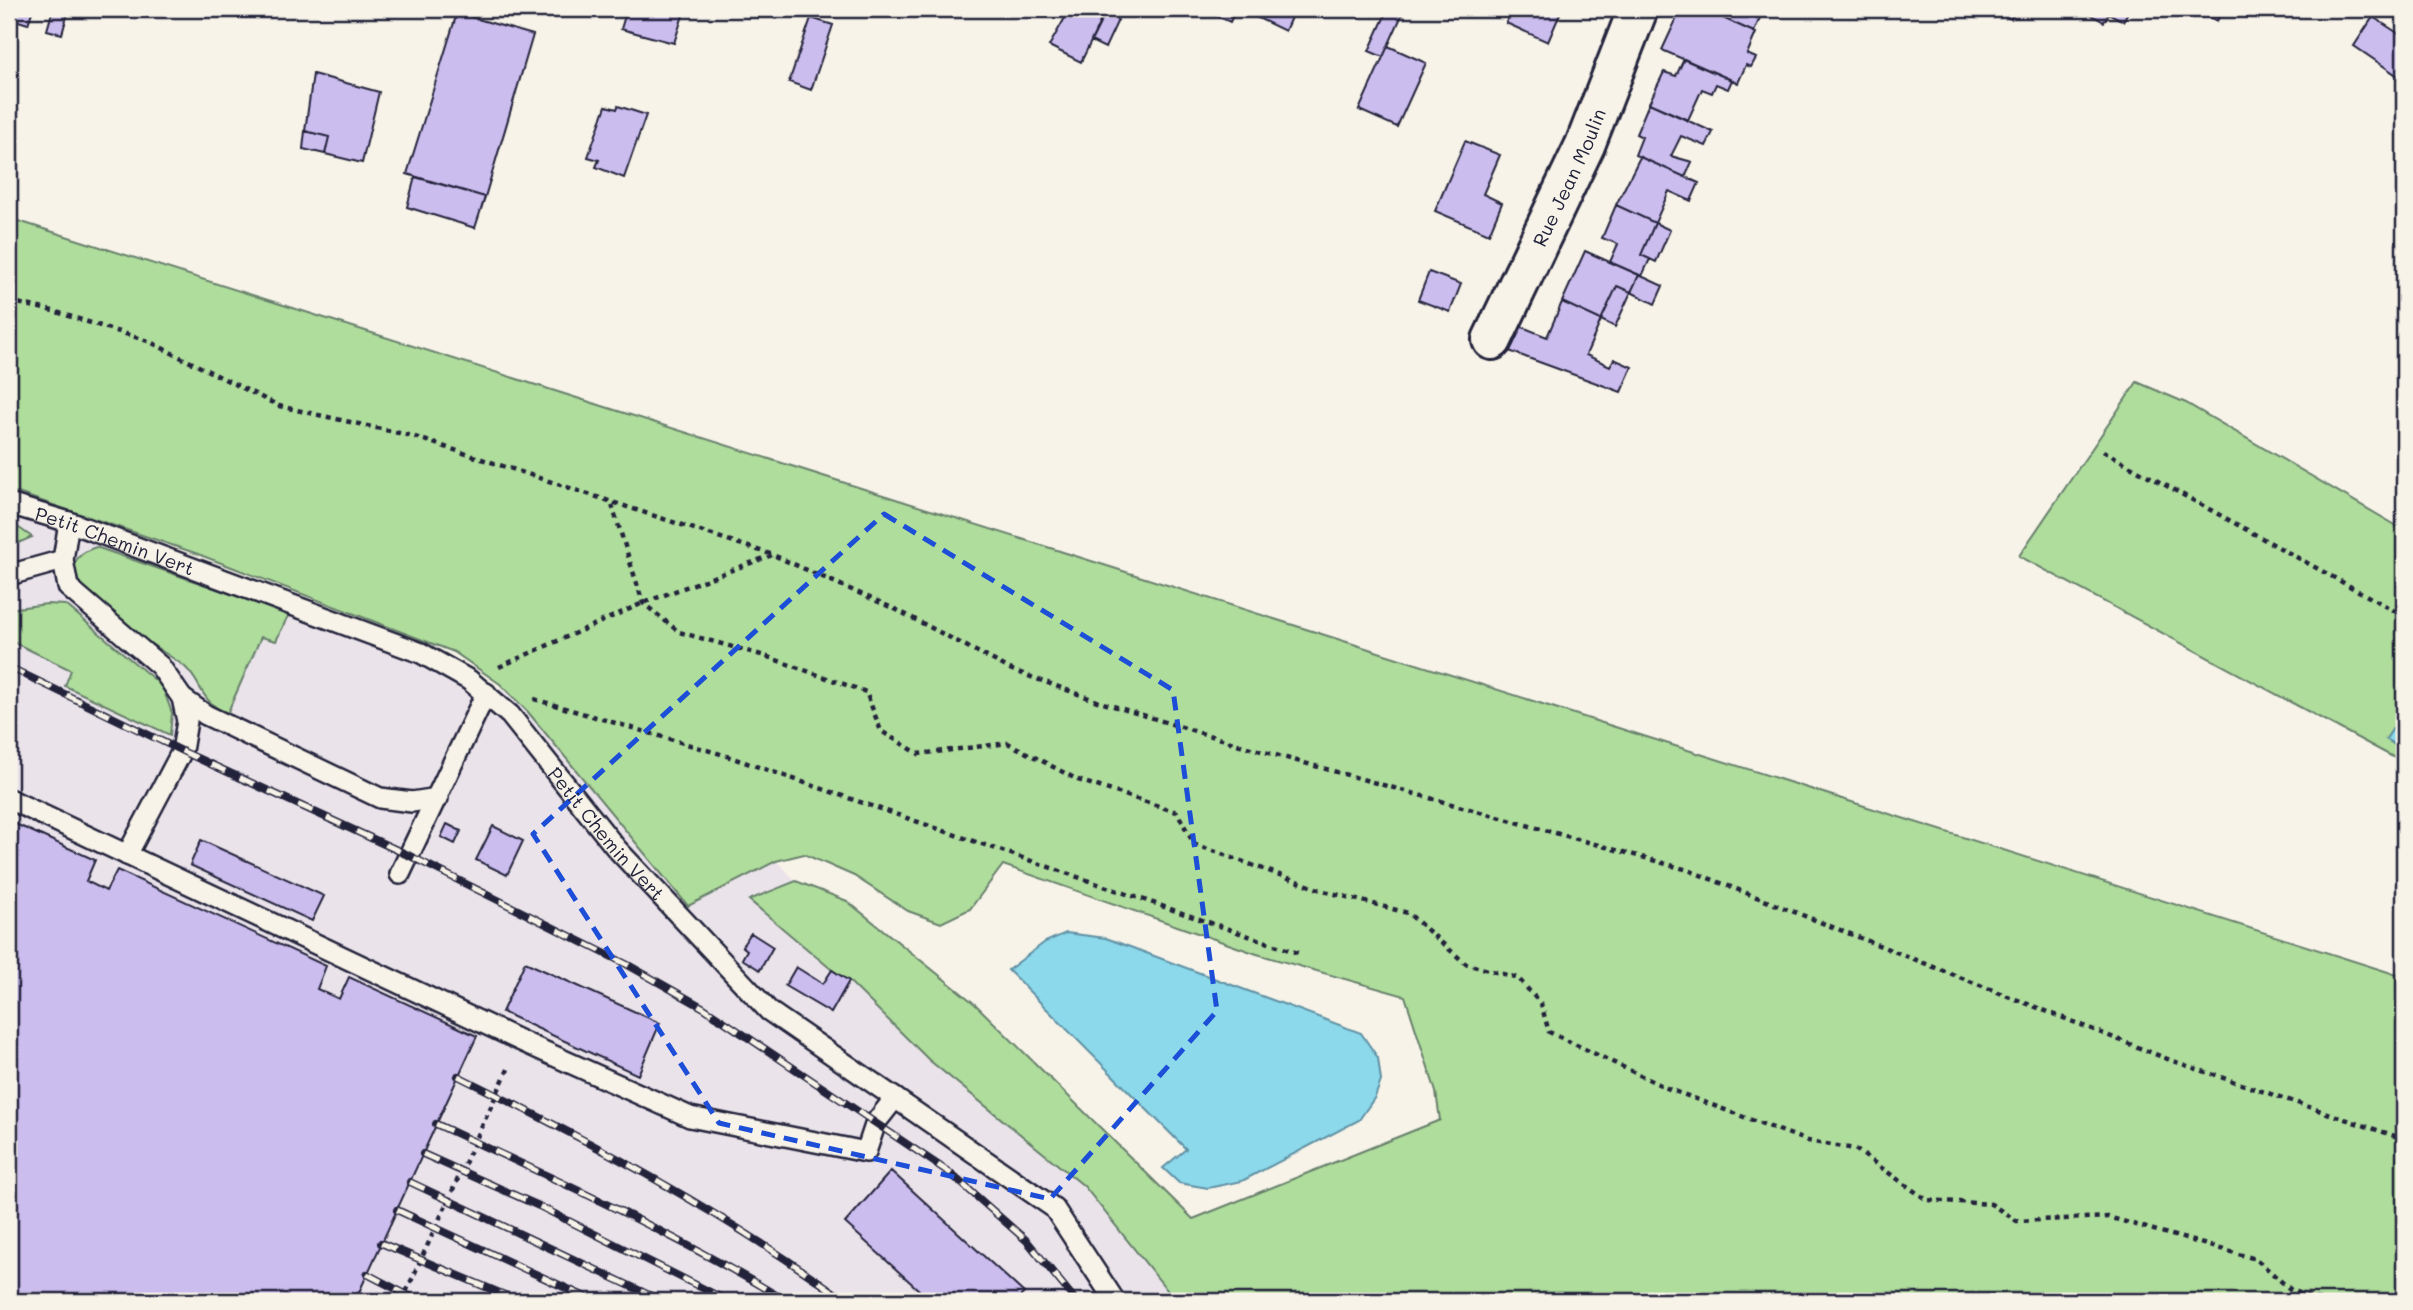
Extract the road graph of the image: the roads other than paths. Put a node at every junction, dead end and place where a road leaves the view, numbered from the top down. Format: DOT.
graph roads {
  1 [pos="1638,9"];
  2 [pos="1492,340"];
  3 [pos="9,504"];
  4 [pos="69,522"];
  5 [pos="63,560"];
  6 [pos="9,575"];
  7 [pos="486,693"];
  8 [pos="182,698"];
  9 [pos="438,798"];
  10 [pos="9,799"];
  11 [pos="127,855"];
  12 [pos="400,874"];
  13 [pos="894,1098"];
  14 [pos="1115,1301"];
  1 -- 2 [label="street, Rue Jean Moulin"];
  3 -- 4 [label="lane, Petit Chemin Vert"];
  4 -- 5 [label="lane"];
  4 -- 7 [label="lane, Petit Chemin Vert"];
  5 -- 6 [label="lane"];
  5 -- 8 [label="lane"];
  7 -- 9 [label="lane"];
  7 -- 13 [label="lane, Petit Chemin Vert"];
  8 -- 9 [label="lane"];
  8 -- 11 [label="lane"];
  9 -- 12 [label="lane"];
  10 -- 11 [label="lane"];
  11 -- 13 [label="lane"];
  13 -- 14 [label="lane, Petit Chemin Vert"];
}
